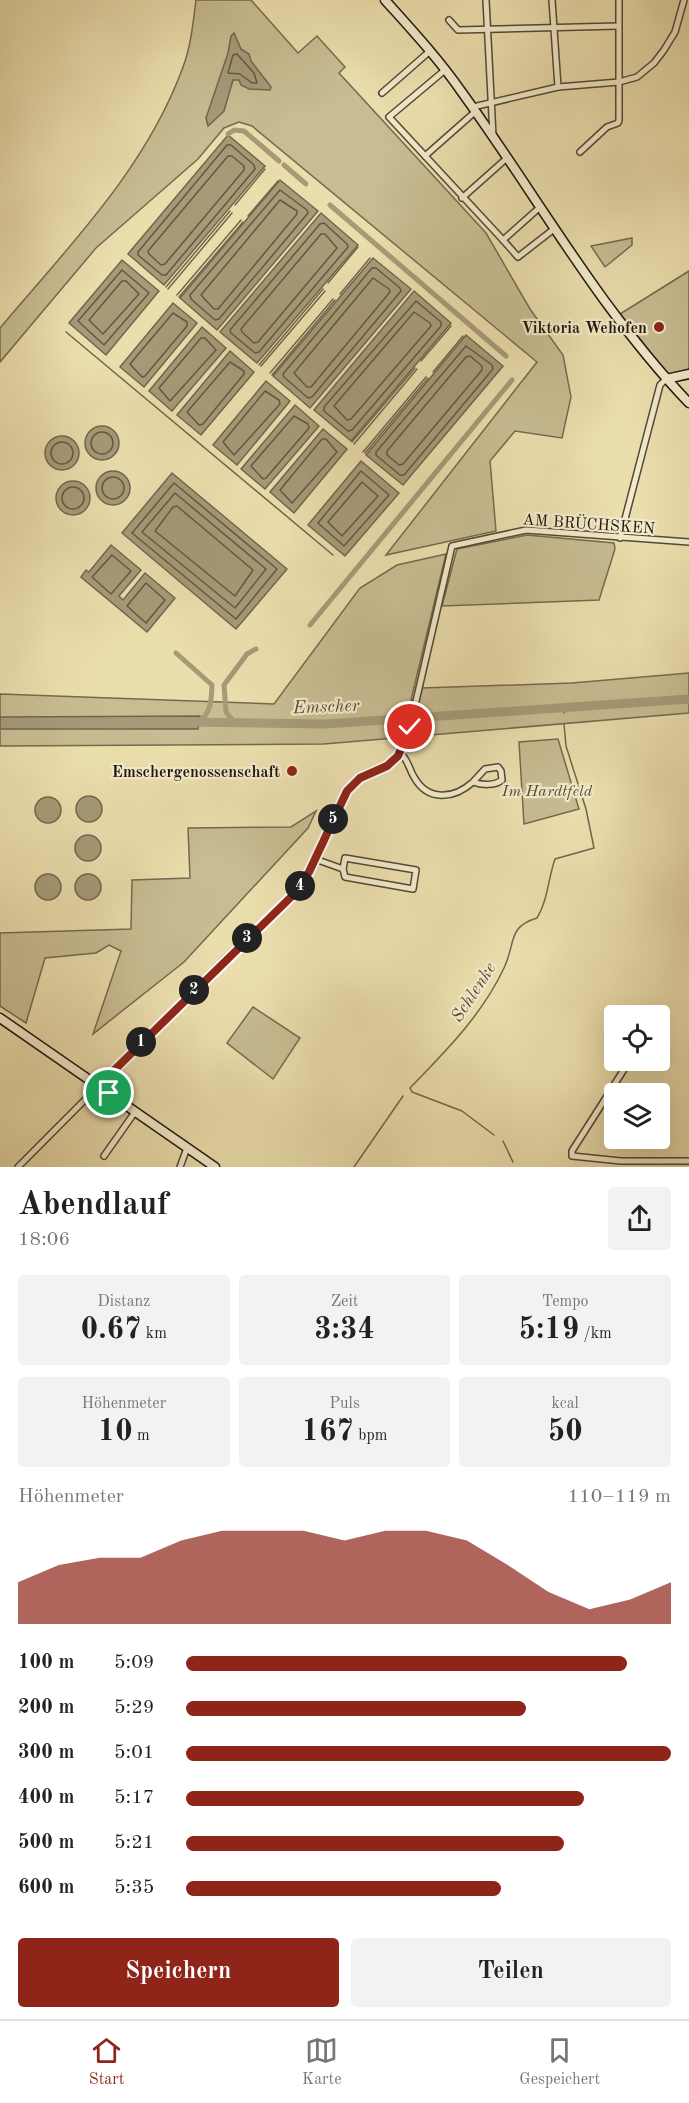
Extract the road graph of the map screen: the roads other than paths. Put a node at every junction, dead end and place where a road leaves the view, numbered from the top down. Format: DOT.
graph roads {
  1 [pos="398,0"];
  2 [pos="486,0"];
  3 [pos="552,0"];
  4 [pos="619,0"];
  5 [pos="684,0"];
  6 [pos="388,3"];
  7 [pos="448,20"];
  8 [pos="618,26"];
  9 [pos="554,28"];
  10 [pos="487,29"];
  11 [pos="430,51"];
  12 [pos="445,70"];
  13 [pos="619,82"];
  14 [pos="558,87"];
  15 [pos="382,93"];
  16 [pos="492,100"];
  17 [pos="474,109"];
  18 [pos="493,137"];
  19 [pos="580,152"];
  20 [pos="425,156"];
  21 [pos="507,158"];
  22 [pos="462,198"];
  23 [pos="539,208"];
  24 [pos="554,230"];
  25 [pos="502,240"];
  26 [pos="689,374"];
  27 [pos="666,380"];
  28 [pos="689,403"];
  29 [pos="620,538"];
  30 [pos="689,542"];
  31 [pos="400,753"];
  32 [pos="473,782"];
  33 [pos="315,859"];
  34 [pos="343,868"];
  35 [pos="0,1018"];
  36 [pos="623,1071"];
  37 [pos="98,1086"];
  38 [pos="135,1112"];
  39 [pos="187,1148"];
  40 [pos="104,1156"];
  41 [pos="689,1161"];
  42 [pos="18,1167"];
  43 [pos="180,1167"];
  44 [pos="215,1167"];
  1 -- 6 [label="street"];
  2 -- 10 [label="street"];
  3 -- 9 [label="street"];
  4 -- 8 [label="street"];
  5 -- 13 [label="street"];
  6 -- 11 [label="main road"];
  7 -- 10 [label="street"];
  8 -- 9 [label="street"];
  8 -- 13 [label="street"];
  9 -- 10 [label="street"];
  9 -- 14 [label="street"];
  10 -- 16 [label="street"];
  11 -- 12 [label="main road"];
  11 -- 15 [label="street"];
  12 -- 17 [label="main road"];
  12 -- 20 [label="street"];
  13 -- 14 [label="street"];
  13 -- 19 [label="street"];
  14 -- 16 [label="street"];
  16 -- 17 [label="street"];
  16 -- 18 [label="street"];
  17 -- 18 [label="main road"];
  17 -- 20 [label="street"];
  18 -- 21 [label="main road"];
  20 -- 22 [label="street"];
  21 -- 22 [label="street"];
  21 -- 23 [label="main road"];
  22 -- 25 [label="street"];
  23 -- 24 [label="main road"];
  23 -- 25 [label="street"];
  24 -- 25 [label="street"];
  24 -- 27 [label="main road"];
  26 -- 27 [label="main road"];
  27 -- 28 [label="main road"];
  27 -- 29 [label="street"];
  29 -- 30 [label="street, AM BRÜCHSKEN"];
  29 -- 31 [label="street, AM BRÜCHSKEN"];
  31 -- 32 [label="street"];
  31 -- 33 [label="street"];
  32 -- 32 [label="street"];
  33 -- 34 [label="street"];
  33 -- 37 [label="street"];
  34 -- 34 [label="street"];
  35 -- 37 [label="main road"];
  36 -- 41 [label="street"];
  37 -- 38 [label="main road"];
  37 -- 42 [label="street"];
  38 -- 39 [label="main road"];
  38 -- 40 [label="street"];
  39 -- 43 [label="street"];
  39 -- 44 [label="main road"];
}
